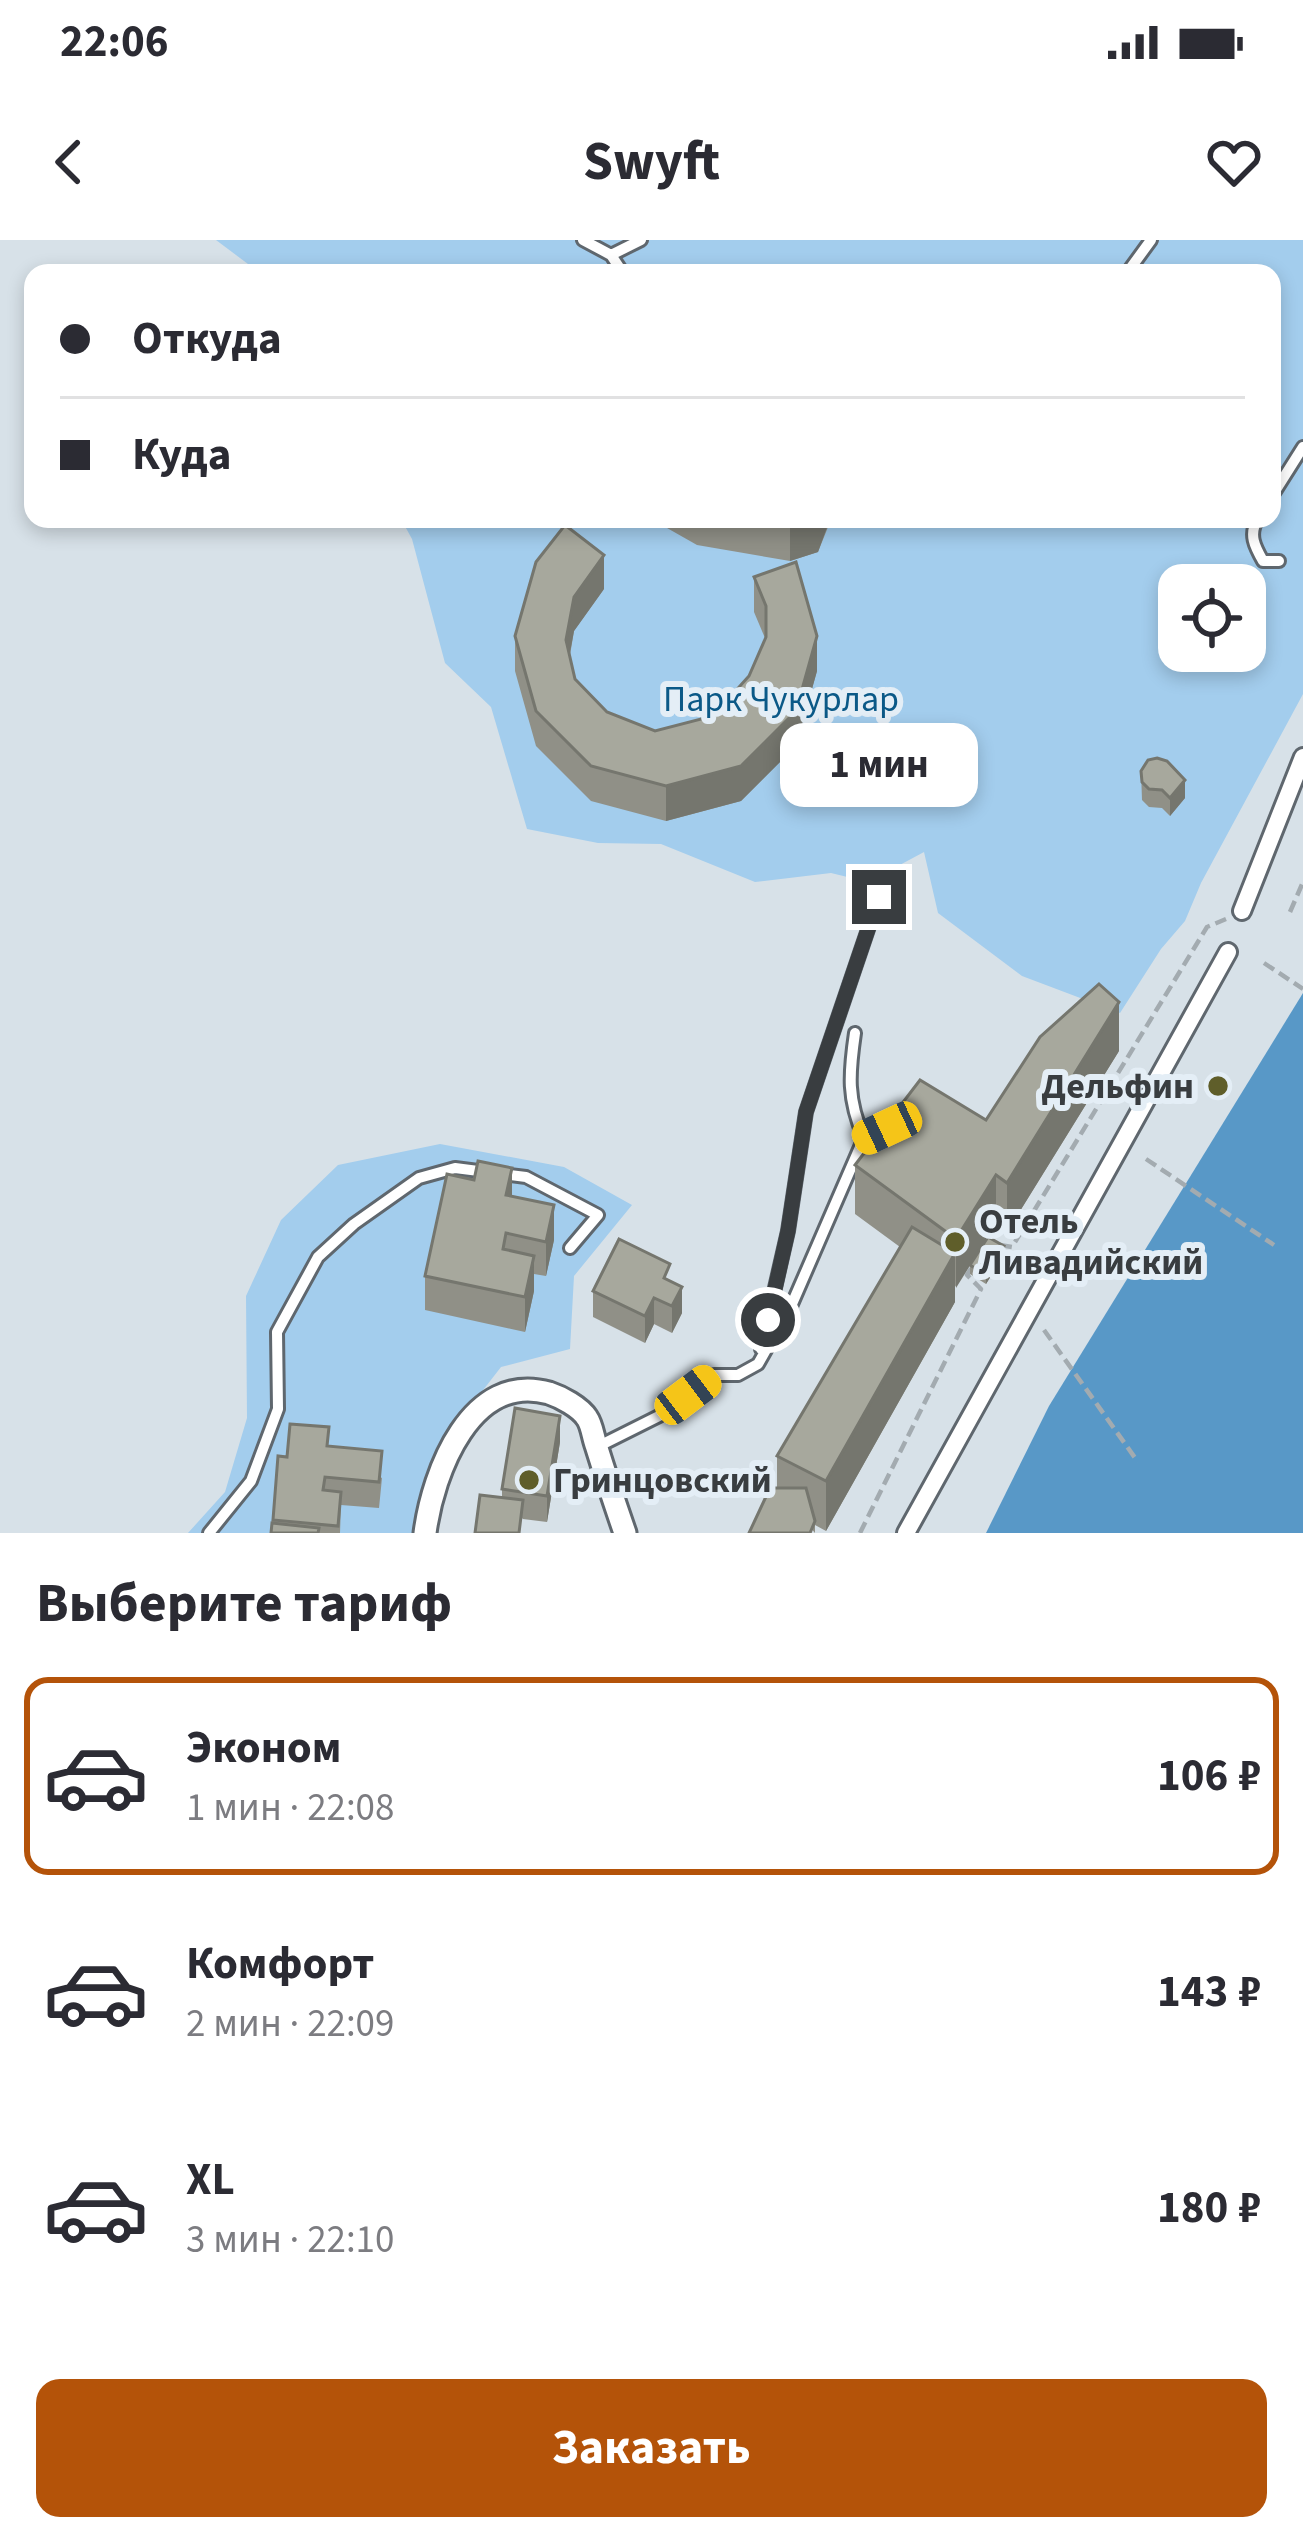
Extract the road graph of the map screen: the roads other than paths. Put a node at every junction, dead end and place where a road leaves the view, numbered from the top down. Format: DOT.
graph roads {
  1 [pos="583,240"];
  2 [pos="641,240"];
  3 [pos="611,255"];
  4 [pos="617,264"];
  5 [pos="1303,446"];
  6 [pos="1281,481"];
  7 [pos="1254,528"];
  8 [pos="1279,561"];
  9 [pos="1303,757"];
  10 [pos="879,897"];
  11 [pos="1242,911"];
  12 [pos="1228,952"];
  13 [pos="855,1033"];
  14 [pos="879,1131"];
  15 [pos="864,1138"];
  16 [pos="570,1248"];
  17 [pos="758,1364"];
  18 [pos="596,1447"];
  19 [pos="209,1533"];
  20 [pos="425,1533"];
  21 [pos="625,1533"];
  22 [pos="906,1533"];
  1 -- 3 [label="lane"];
  2 -- 3 [label="lane"];
  3 -- 4 [label="lane"];
  5 -- 6 [label="lane"];
  7 -- 8 [label="lane"];
  9 -- 11 [label="street"];
  10 -- 17 [label="lane"];
  12 -- 22 [label="street"];
  13 -- 15 [label="lane"];
  14 -- 15 [label="lane"];
  15 -- 17 [label="lane"];
  16 -- 19 [label="lane"];
  17 -- 18 [label="lane"];
  18 -- 20 [label="street"];
  18 -- 21 [label="street"];
}
